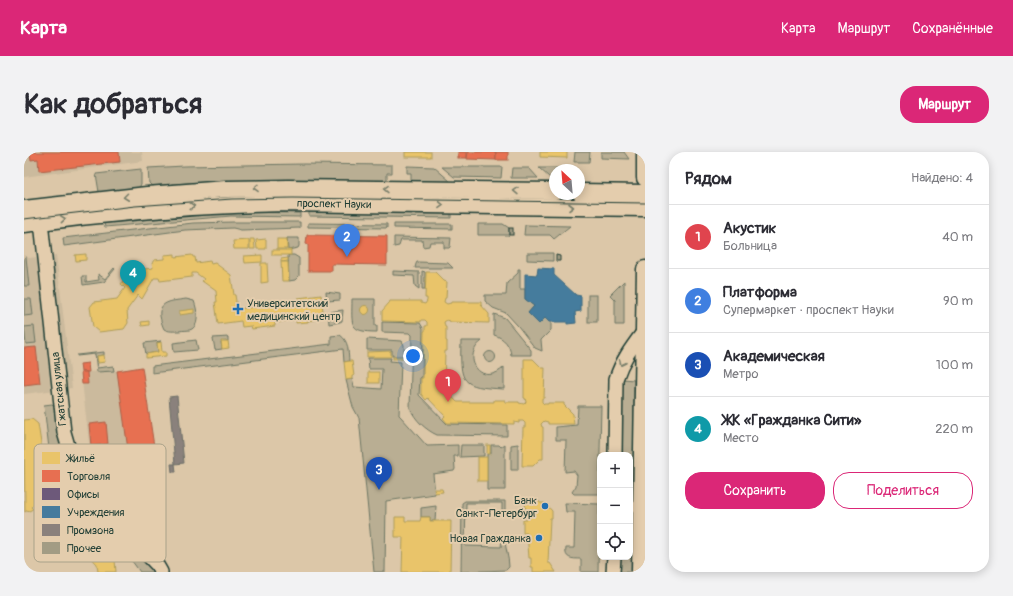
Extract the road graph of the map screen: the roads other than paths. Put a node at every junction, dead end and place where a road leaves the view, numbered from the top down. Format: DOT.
graph roads {
  1 [pos="645,152"];
  2 [pos="645,178"];
  3 [pos="549,191"];
  4 [pos="585,192"];
  5 [pos="645,193"];
  6 [pos="645,208"];
  7 [pos="24,209"];
  8 [pos="40,222"];
  9 [pos="24,224"];
  10 [pos="645,269"];
  11 [pos="644,331"];
  12 [pos="67,444"];
  13 [pos="615,452"];
  14 [pos="614,560"];
  15 [pos="154,562"];
  16 [pos="162,572"];
  17 [pos="613,572"];
  18 [pos="640,572"];
  1 -- 2 [label="main road"];
  3 -- 7 [label="main road, проспект Науки, one-way"];
  4 -- 5 [label="main road"];
  8 -- 6 [label="main road, проспект Науки, one-way"];
  8 -- 9 [label="main road, проспект Науки"];
  8 -- 12 [label="street, Гжатская улица"];
  10 -- 11 [label="main road"];
  11 -- 13 [label="street, one-way"];
  11 -- 18 [label="main road"];
  14 -- 17 [label="street"];
  15 -- 16 [label="street, Гжатская улица"];
}
